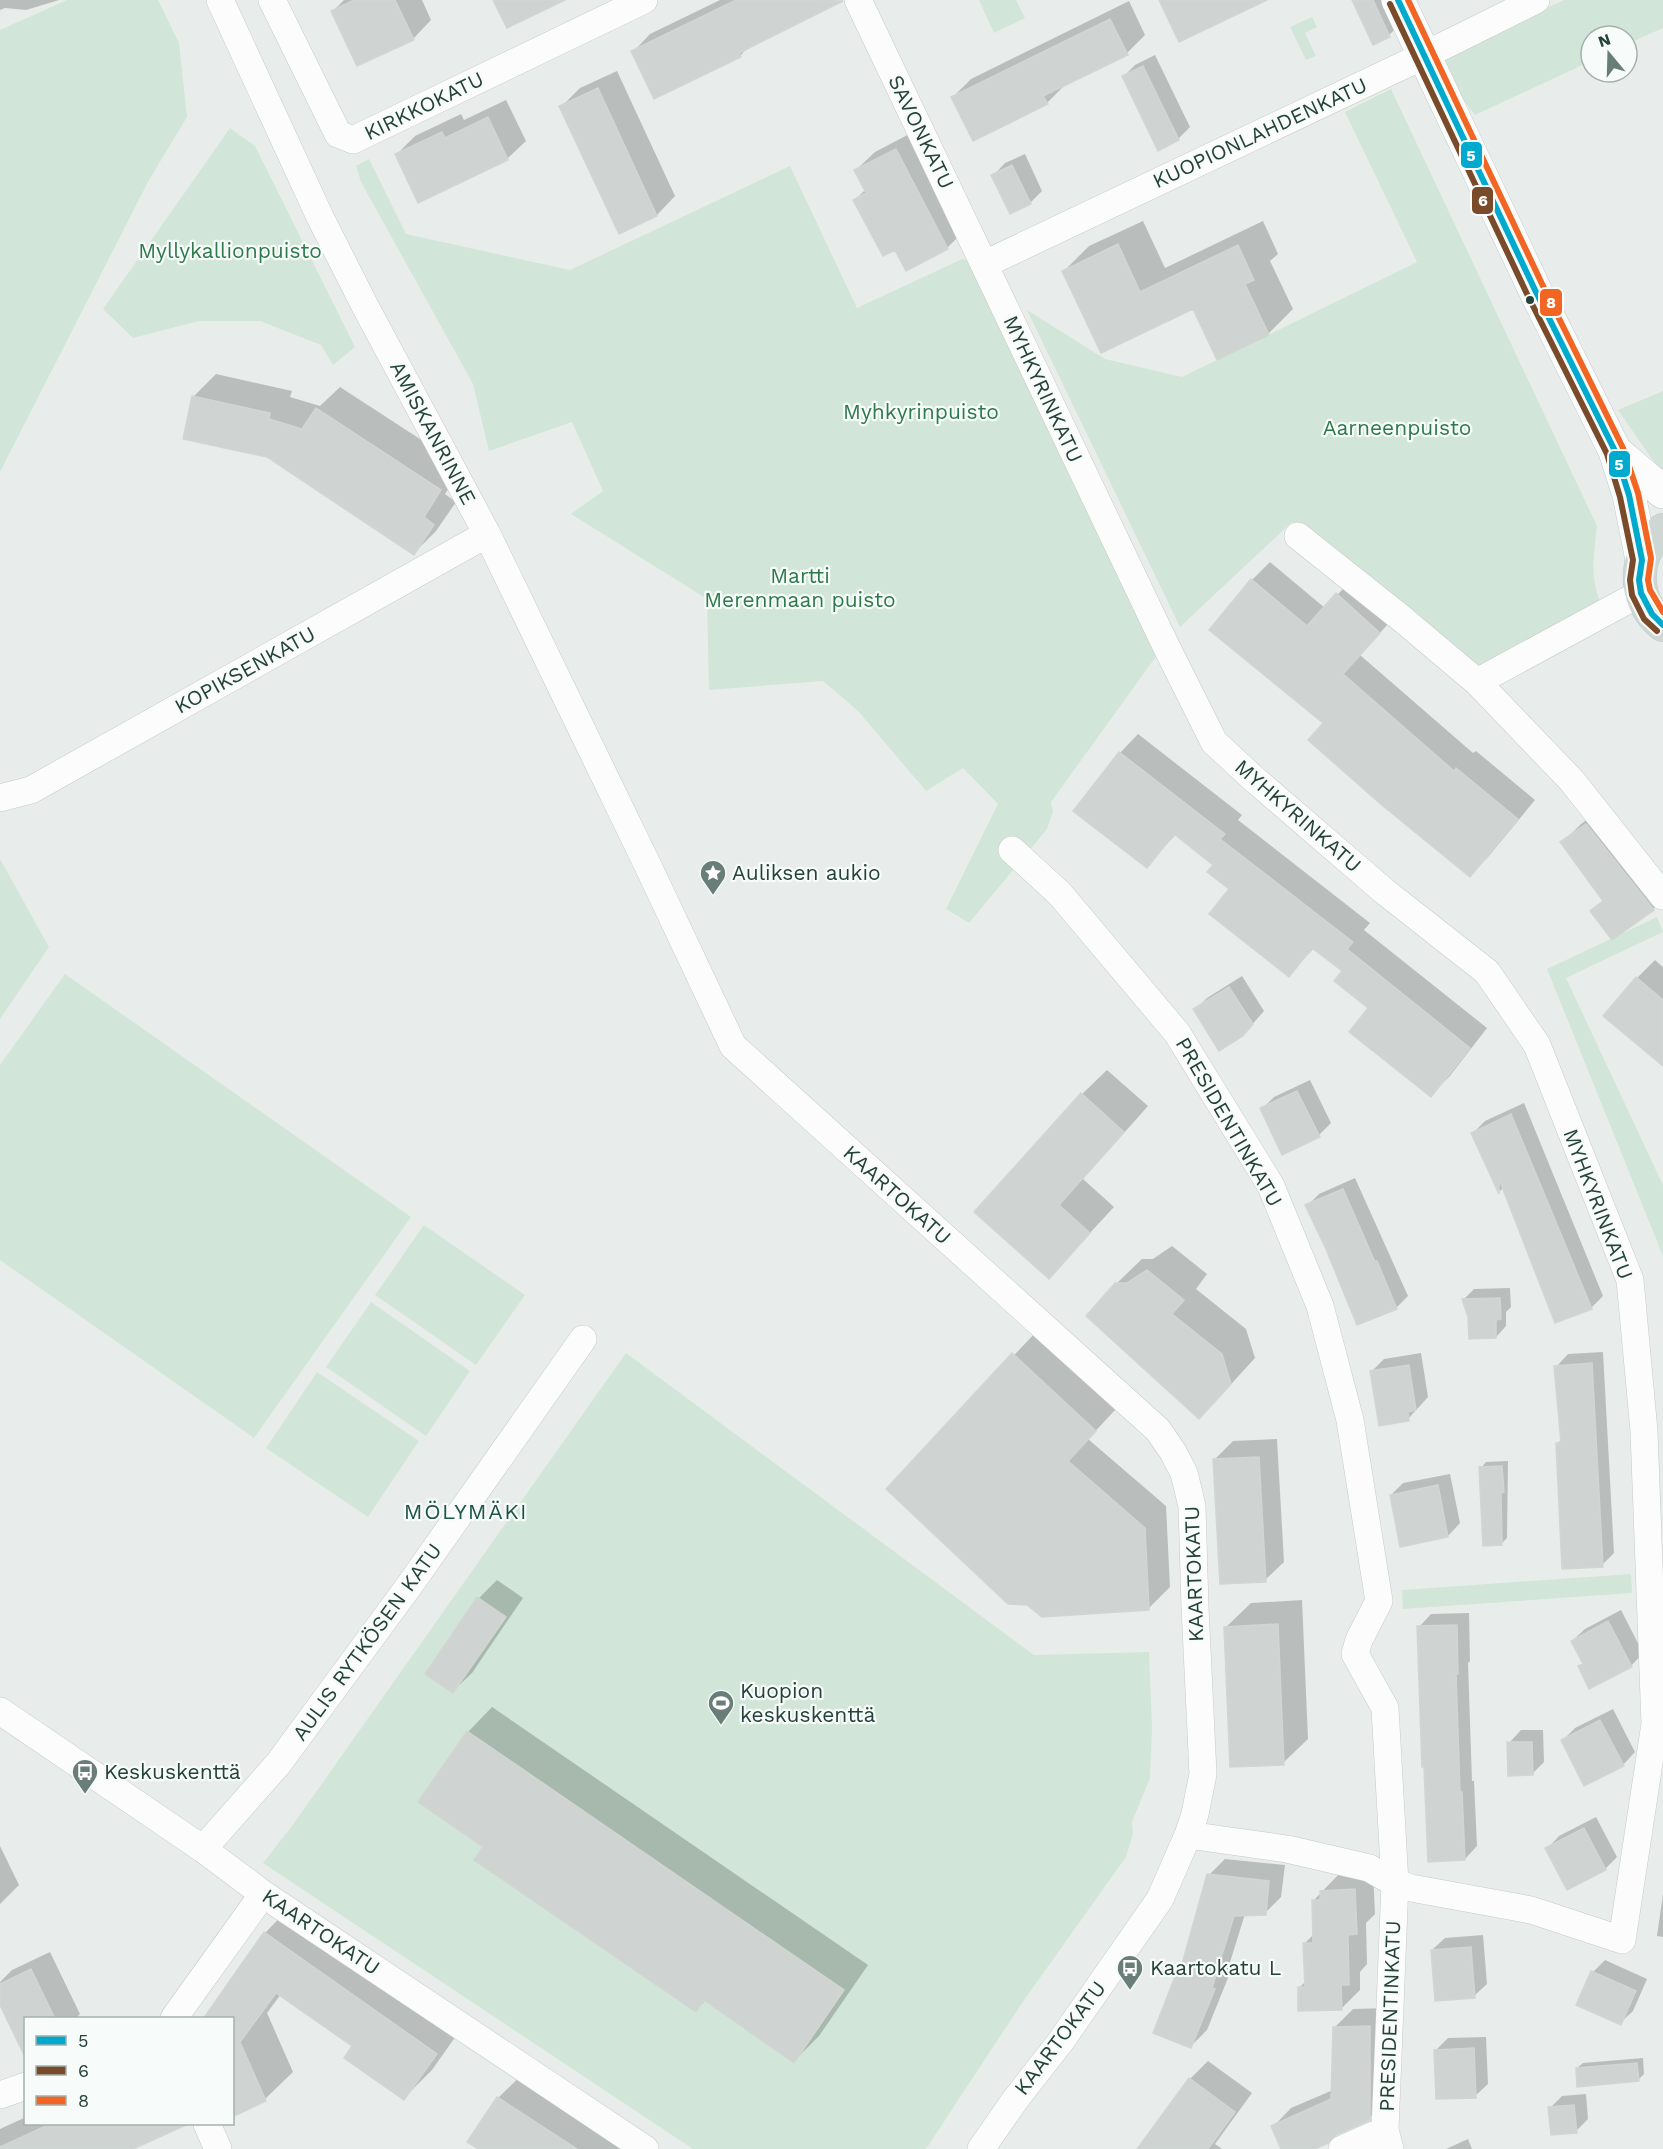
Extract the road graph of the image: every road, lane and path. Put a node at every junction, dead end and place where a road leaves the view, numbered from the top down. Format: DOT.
graph roads {
  1 [pos="220,0"];
  2 [pos="272,0"];
  3 [pos="644,0"];
  4 [pos="858,0"];
  5 [pos="1398,0"];
  6 [pos="1536,0"];
  7 [pos="1423,56"];
  8 [pos="984,264"];
  9 [pos="1615,451"];
  10 [pos="1663,492"];
  11 [pos="1663,530"];
  12 [pos="487,534"];
  13 [pos="1298,536"];
  14 [pos="1642,560"];
  15 [pos="1641,593"];
  16 [pos="1663,625"];
  17 [pos="1477,682"];
  18 [pos="0,798"];
  19 [pos="1012,850"];
  20 [pos="1663,896"];
  21 [pos="769,1081"];
  22 [pos="583,1339"];
  23 [pos="0,1711"];
  24 [pos="1188,1835"];
  25 [pos="204,1849"];
  26 [pos="1395,1883"];
  27 [pos="263,1894"];
  28 [pos="175,2017"];
  29 [pos="24,2086"];
  30 [pos="0,2095"];
  31 [pos="207,2125"];
  32 [pos="1388,2140"];
  33 [pos="218,2149"];
  34 [pos="645,2149"];
  35 [pos="981,2149"];
  36 [pos="1342,2149"];
  1 -- 12 [label="street, AMISKANRINNE"];
  2 -- 3 [label="street, KIRKKOKATU"];
  4 -- 8 [label="street, SAVONKATU"];
  5 -- 7 [label="main road"];
  6 -- 7 [label="street, KUOPIONLAHDENKATU"];
  7 -- 8 [label="street, KUOPIONLAHDENKATU"];
  7 -- 9 [label="main road"];
  8 -- 26 [label="street, MYHKYRINKATU"];
  9 -- 10 [label="main road"];
  9 -- 14 [label="main road"];
  11 -- 14 [label="main road"];
  12 -- 18 [label="street, KOPIKSENKATU"];
  12 -- 21 [label="street, AMISKANRINNE"];
  13 -- 17 [label="street"];
  14 -- 15 [label="main road"];
  15 -- 16 [label="main road"];
  15 -- 17 [label="street"];
  17 -- 20 [label="street"];
  19 -- 26 [label="street, PRESIDENTINKATU"];
  21 -- 24 [label="street, KAARTOKATU"];
  22 -- 25 [label="street, AULIS RYTKÖSEN KATU"];
  23 -- 25 [label="street, KAARTOKATU"];
  24 -- 26 [label="street"];
  24 -- 35 [label="street, KAARTOKATU"];
  25 -- 27 [label="street, KAARTOKATU"];
  26 -- 32 [label="street, PRESIDENTINKATU"];
  27 -- 28 [label="street"];
  27 -- 34 [label="street, KAARTOKATU"];
  29 -- 30 [label="street"];
  31 -- 33 [label="street"];
  32 -- 36 [label="street"];
}
